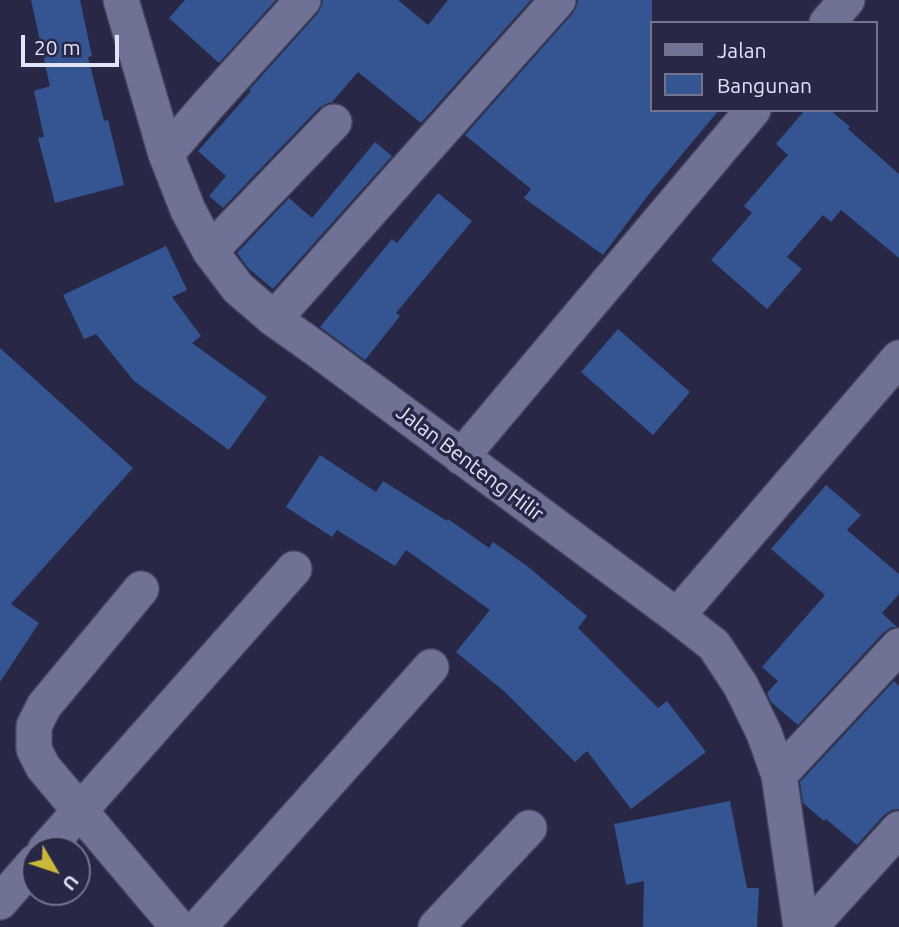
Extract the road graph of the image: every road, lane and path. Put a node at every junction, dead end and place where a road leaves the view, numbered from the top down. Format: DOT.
graph roads {
  1 [pos="121,0"];
  2 [pos="303,0"];
  3 [pos="558,0"];
  4 [pos="847,0"];
  5 [pos="829,21"];
  6 [pos="751,112"];
  7 [pos="334,122"];
  8 [pos="166,154"];
  9 [pos="210,251"];
  10 [pos="274,320"];
  11 [pos="899,358"];
  12 [pos="461,457"];
  13 [pos="294,569"];
  14 [pos="141,589"];
  15 [pos="677,616"];
  16 [pos="899,646"];
  17 [pos="431,667"];
  18 [pos="779,775"];
  19 [pos="80,811"];
  20 [pos="529,828"];
  21 [pos="899,829"];
  22 [pos="58,836"];
  23 [pos="21,878"];
  24 [pos="0,902"];
  25 [pos="178,927"];
  26 [pos="199,927"];
  27 [pos="436,927"];
  28 [pos="802,927"];
  29 [pos="810,927"];
  1 -- 8 [label="street, Jalan Benteng Hilir"];
  2 -- 8 [label="street"];
  3 -- 10 [label="street"];
  4 -- 5 [label="street"];
  6 -- 12 [label="street"];
  7 -- 9 [label="street"];
  8 -- 9 [label="street, Jalan Benteng Hilir"];
  9 -- 10 [label="street, Jalan Benteng Hilir"];
  10 -- 12 [label="street, Jalan Benteng Hilir"];
  11 -- 15 [label="street"];
  12 -- 15 [label="street, Jalan Benteng Hilir"];
  13 -- 19 [label="street"];
  14 -- 19 [label="street"];
  15 -- 18 [label="street, Jalan Benteng Hilir"];
  16 -- 18 [label="street"];
  17 -- 26 [label="street"];
  18 -- 28 [label="street, Jalan Benteng Hilir"];
  19 -- 22 [label="street"];
  19 -- 25 [label="street"];
  20 -- 27 [label="street"];
  21 -- 29 [label="street"];
  23 -- 24 [label="street"];
}
